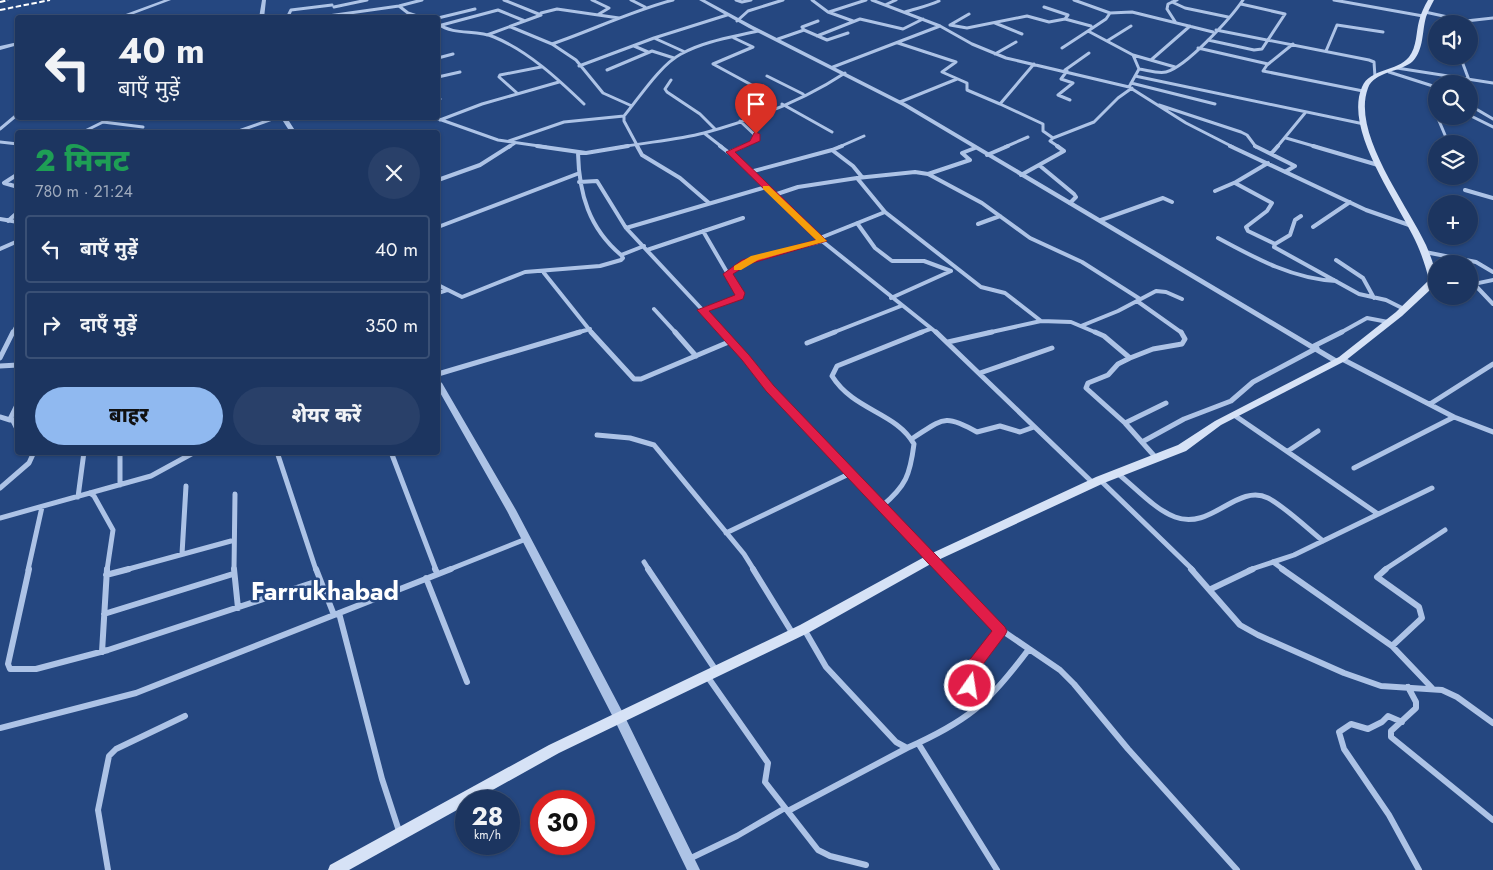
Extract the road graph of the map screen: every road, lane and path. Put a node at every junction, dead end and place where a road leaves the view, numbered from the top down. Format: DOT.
graph roads {
  1 [pos="169,0"];
  2 [pos="264,0"];
  3 [pos="328,0"];
  4 [pos="367,0"];
  5 [pos="422,0"];
  6 [pos="504,0"];
  7 [pos="592,0"];
  8 [pos="631,0"];
  9 [pos="672,0"];
  10 [pos="702,0"];
  11 [pos="736,0"];
  12 [pos="751,0"];
  13 [pos="783,0"];
  14 [pos="812,0"];
  15 [pos="866,0"];
  16 [pos="872,0"];
  17 [pos="896,0"];
  18 [pos="1074,0"];
  19 [pos="1177,0"];
  20 [pos="1334,0"];
  21 [pos="1431,0"];
  22 [pos="939,1"];
  23 [pos="1172,2"];
  24 [pos="1242,2"];
  25 [pos="885,5"];
  26 [pos="333,6"];
  27 [pos="399,6"];
  28 [pos="645,7"];
  29 [pos="1044,7"];
  30 [pos="475,9"];
  31 [pos="828,12"];
  32 [pos="905,12"];
  33 [pos="541,13"];
  34 [pos="1110,13"];
  35 [pos="341,14"];
  36 [pos="599,14"];
  37 [pos="726,14"];
  38 [pos="970,14"];
  39 [pos="1424,14"];
  40 [pos="126,15"];
  41 [pos="262,15"];
  42 [pos="288,15"];
  43 [pos="334,15"];
  44 [pos="412,15"];
  45 [pos="440,18"];
  46 [pos="618,18"];
  47 [pos="1228,18"];
  48 [pos="1493,18"];
  49 [pos="924,19"];
  50 [pos="1065,19"];
  51 [pos="525,21"];
  52 [pos="737,21"];
  53 [pos="818,21"];
  54 [pos="853,21"];
  55 [pos="995,22"];
  56 [pos="1176,23"];
  57 [pos="440,24"];
  58 [pos="950,25"];
  59 [pos="440,26"];
  60 [pos="1091,26"];
  61 [pos="1131,26"];
  62 [pos="1190,26"];
  63 [pos="511,27"];
  64 [pos="942,27"];
  65 [pos="445,30"];
  66 [pos="804,30"];
  67 [pos="440,31"];
  68 [pos="758,31"];
  69 [pos="1088,31"];
  70 [pos="1215,31"];
  71 [pos="1383,32"];
  72 [pos="848,33"];
  73 [pos="1022,34"];
  74 [pos="487,35"];
  75 [pos="817,36"];
  76 [pos="654,38"];
  77 [pos="734,38"];
  78 [pos="778,39"];
  79 [pos="1107,40"];
  80 [pos="1208,40"];
  81 [pos="1269,40"];
  82 [pos="1016,42"];
  83 [pos="898,43"];
  84 [pos="15,44"];
  85 [pos="552,44"];
  86 [pos="1293,44"];
  87 [pos="634,46"];
  88 [pos="0,48"];
  89 [pos="1062,48"];
  90 [pos="1198,48"];
  91 [pos="1326,51"];
  92 [pos="648,52"];
  93 [pos="685,52"];
  94 [pos="1089,53"];
  95 [pos="453,54"];
  96 [pos="995,54"];
  97 [pos="1134,55"];
  98 [pos="440,57"];
  99 [pos="674,58"];
  100 [pos="1152,60"];
  101 [pos="1034,64"];
  102 [pos="1268,64"];
  103 [pos="541,66"];
  104 [pos="579,66"];
  105 [pos="833,66"];
  106 [pos="1175,67"];
  107 [pos="1139,69"];
  108 [pos="607,70"];
  109 [pos="1066,70"];
  110 [pos="1393,70"];
  111 [pos="460,72"];
  112 [pos="845,73"];
  113 [pos="1433,75"];
  114 [pos="767,76"];
  115 [pos="1135,76"];
  116 [pos="440,77"];
  117 [pos="1375,77"];
  118 [pos="957,79"];
  119 [pos="671,80"];
  120 [pos="1478,81"];
  121 [pos="559,82"];
  122 [pos="1493,83"];
  123 [pos="1428,84"];
  124 [pos="1131,86"];
  125 [pos="1363,91"];
  126 [pos="517,93"];
  127 [pos="803,94"];
  128 [pos="1070,100"];
  129 [pos="900,102"];
  130 [pos="1154,103"];
  131 [pos="584,104"];
  132 [pos="782,104"];
  133 [pos="1000,104"];
  134 [pos="1215,104"];
  135 [pos="632,106"];
  136 [pos="1478,110"];
  137 [pos="762,113"];
  138 [pos="1305,113"];
  139 [pos="15,116"];
  140 [pos="624,116"];
  141 [pos="1493,119"];
  142 [pos="269,120"];
  143 [pos="440,120"];
  144 [pos="1478,120"];
  145 [pos="740,121"];
  146 [pos="1364,124"];
  147 [pos="1440,125"];
  148 [pos="143,127"];
  149 [pos="1493,127"];
  150 [pos="0,129"];
  151 [pos="716,129"];
  152 [pos="87,130"];
  153 [pos="242,130"];
  154 [pos="832,132"];
  155 [pos="704,133"];
  156 [pos="1445,135"];
  157 [pos="864,136"];
  158 [pos="1028,137"];
  159 [pos="1053,138"];
  160 [pos="1286,138"];
  161 [pos="508,142"];
  162 [pos="516,142"];
  163 [pos="1,143"];
  164 [pos="15,144"];
  165 [pos="637,146"];
  166 [pos="975,148"];
  167 [pos="832,150"];
  168 [pos="730,152"];
  169 [pos="578,154"];
  170 [pos="1271,154"];
  171 [pos="987,155"];
  172 [pos="1268,163"];
  173 [pos="1039,164"];
  174 [pos="1378,165"];
  175 [pos="750,172"];
  176 [pos="1285,172"];
  177 [pos="577,174"];
  178 [pos="928,174"];
  179 [pos="1021,175"];
  180 [pos="15,176"];
  181 [pos="859,178"];
  182 [pos="440,179"];
  183 [pos="579,182"];
  184 [pos="1235,183"];
  185 [pos="15,186"];
  186 [pos="766,187"];
  187 [pos="1465,190"];
  188 [pos="1215,191"];
  189 [pos="774,195"];
  190 [pos="1493,198"];
  191 [pos="709,202"];
  192 [pos="1172,202"];
  193 [pos="1350,202"];
  194 [pos="1070,203"];
  195 [pos="885,212"];
  196 [pos="15,215"];
  197 [pos="1000,216"];
  198 [pos="1300,216"];
  199 [pos="744,218"];
  200 [pos="0,219"];
  201 [pos="1101,220"];
  202 [pos="8,221"];
  203 [pos="15,222"];
  204 [pos="857,223"];
  205 [pos="978,224"];
  206 [pos="440,226"];
  207 [pos="1412,226"];
  208 [pos="1313,227"];
  209 [pos="626,228"];
  210 [pos="703,230"];
  211 [pos="1218,238"];
  212 [pos="821,240"];
  213 [pos="15,242"];
  214 [pos="1275,244"];
  215 [pos="646,248"];
  216 [pos="0,249"];
  217 [pos="1424,252"];
  218 [pos="621,255"];
  219 [pos="1336,260"];
  220 [pos="1428,262"];
  221 [pos="954,270"];
  222 [pos="1493,272"];
  223 [pos="544,273"];
  224 [pos="728,274"];
  225 [pos="1493,280"];
  226 [pos="1336,281"];
  227 [pos="1478,284"];
  228 [pos="440,286"];
  229 [pos="1428,287"];
  230 [pos="447,290"];
  231 [pos="1478,290"];
  232 [pos="440,292"];
  233 [pos="891,298"];
  234 [pos="1374,298"];
  235 [pos="1182,299"];
  236 [pos="1138,300"];
  237 [pos="1493,304"];
  238 [pos="901,306"];
  239 [pos="654,309"];
  240 [pos="1404,309"];
  241 [pos="702,310"];
  242 [pos="1041,321"];
  243 [pos="1388,322"];
  244 [pos="1081,326"];
  245 [pos="15,328"];
  246 [pos="590,329"];
  247 [pos="930,329"];
  248 [pos="731,341"];
  249 [pos="948,342"];
  250 [pos="807,343"];
  251 [pos="1315,347"];
  252 [pos="1052,348"];
  253 [pos="696,356"];
  254 [pos="0,358"];
  255 [pos="1130,358"];
  256 [pos="1340,360"];
  257 [pos="1493,364"];
  258 [pos="15,365"];
  259 [pos="0,366"];
  260 [pos="980,372"];
  261 [pos="440,373"];
  262 [pos="440,387"];
  263 [pos="1166,403"];
  264 [pos="1430,404"];
  265 [pos="15,406"];
  266 [pos="1234,415"];
  267 [pos="0,417"];
  268 [pos="1454,417"];
  269 [pos="10,420"];
  270 [pos="1125,423"];
  271 [pos="1034,426"];
  272 [pos="15,427"];
  273 [pos="1318,431"];
  274 [pos="1493,432"];
  275 [pos="597,435"];
  276 [pos="912,438"];
  277 [pos="1142,442"];
  278 [pos="1288,451"];
  279 [pos="33,455"];
  280 [pos="84,455"];
  281 [pos="120,455"];
  282 [pos="190,455"];
  283 [pos="278,455"];
  284 [pos="392,455"];
  285 [pos="1157,460"];
  286 [pos="1354,468"];
  287 [pos="851,473"];
  288 [pos="1117,473"];
  289 [pos="1097,481"];
  290 [pos="120,485"];
  291 [pos="186,486"];
  292 [pos="0,488"];
  293 [pos="1432,488"];
  294 [pos="90,493"];
  295 [pos="235,494"];
  296 [pos="78,498"];
  297 [pos="882,506"];
  298 [pos="42,507"];
  299 [pos="1378,514"];
  300 [pos="0,518"];
  301 [pos="1445,530"];
  302 [pos="726,533"];
  303 [pos="526,539"];
  304 [pos="231,541"];
  305 [pos="1323,541"];
  306 [pos="182,554"];
  307 [pos="932,558"];
  308 [pos="644,562"];
  309 [pos="1273,562"];
  310 [pos="437,573"];
  311 [pos="233,574"];
  312 [pos="106,575"];
  313 [pos="426,578"];
  314 [pos="318,581"];
  315 [pos="1210,589"];
  316 [pos="238,608"];
  317 [pos="104,614"];
  318 [pos="337,614"];
  319 [pos="804,629"];
  320 [pos="1000,631"];
  321 [pos="793,634"];
  322 [pos="1392,646"];
  323 [pos="1029,648"];
  324 [pos="102,652"];
  325 [pos="712,674"];
  326 [pos="467,682"];
  327 [pos="1408,687"];
  328 [pos="1432,688"];
  329 [pos="985,702"];
  330 [pos="185,716"];
  331 [pos="619,718"];
  332 [pos="1402,722"];
  333 [pos="1493,723"];
  334 [pos="0,728"];
  335 [pos="918,743"];
  336 [pos="907,748"];
  337 [pos="786,809"];
  338 [pos="1493,820"];
  339 [pos="400,834"];
  340 [pos="688,859"];
  341 [pos="866,865"];
  342 [pos="108,870"];
  343 [pos="335,870"];
  344 [pos="694,870"];
  345 [pos="997,870"];
  346 [pos="1237,870"];
  347 [pos="1419,870"];
  1 -- 40 [label="street"];
  2 -- 41 [label="street"];
  3 -- 26 [label="street"];
  4 -- 26 [label="street"];
  5 -- 27 [label="street"];
  6 -- 33 [label="street"];
  7 -- 36 [label="street"];
  8 -- 28 [label="street"];
  9 -- 28 [label="street"];
  10 -- 37 [label="street"];
  11 -- 12 [label="street"];
  13 -- 52 [label="street"];
  14 -- 31 [label="street"];
  15 -- 31 [label="street"];
  16 -- 25 [label="street"];
  17 -- 25 [label="street"];
  18 -- 34 [label="street"];
  19 -- 23 [label="street"];
  20 -- 39 [label="street"];
  21 -- 39 [label="main road"];
  22 -- 32 [label="street"];
  23 -- 47 [label="street"];
  23 -- 56 [label="street"];
  24 -- 47 [label="street"];
  24 -- 81 [label="street"];
  25 -- 32 [label="street"];
  26 -- 35 [label="street"];
  26 -- 42 [label="street"];
  27 -- 35 [label="street"];
  27 -- 44 [label="street"];
  28 -- 46 [label="street"];
  29 -- 50 [label="street"];
  30 -- 45 [label="street"];
  31 -- 54 [label="street"];
  32 -- 49 [label="street"];
  33 -- 36 [label="street"];
  33 -- 51 [label="street"];
  34 -- 56 [label="street"];
  34 -- 60 [label="street"];
  35 -- 43 [label="street"];
  36 -- 46 [label="street"];
  37 -- 52 [label="street"];
  37 -- 76 [label="street"];
  38 -- 58 [label="street"];
  39 -- 48 [label="street"];
  39 -- 110 [label="main road"];
  46 -- 85 [label="street"];
  47 -- 70 [label="street"];
  49 -- 54 [label="street"];
  49 -- 64 [label="street"];
  50 -- 55 [label="street"];
  50 -- 60 [label="street"];
  51 -- 57 [label="street"];
  51 -- 63 [label="street"];
  52 -- 68 [label="street"];
  53 -- 66 [label="street"];
  54 -- 75 [label="street"];
  55 -- 58 [label="street"];
  55 -- 73 [label="street"];
  56 -- 62 [label="street"];
  58 -- 64 [label="street"];
  59 -- 65 [label="street"];
  60 -- 69 [label="street"];
  61 -- 79 [label="street"];
  62 -- 70 [label="street"];
  62 -- 100 [label="street"];
  63 -- 74 [label="street"];
  63 -- 85 [label="street"];
  64 -- 83 [label="street"];
  64 -- 96 [label="street"];
  65 -- 67 [label="street"];
  65 -- 74 [label="street"];
  66 -- 75 [label="street"];
  66 -- 78 [label="street"];
  68 -- 77 [label="street"];
  68 -- 78 [label="street"];
  69 -- 79 [label="street"];
  69 -- 89 [label="street"];
  70 -- 80 [label="street"];
  70 -- 81 [label="street"];
  71 -- 91 [label="street"];
  72 -- 75 [label="street"];
  74 -- 103 [label="street"];
  76 -- 87 [label="street"];
  76 -- 93 [label="street"];
  77 -- 93 [label="street"];
  77 -- 137 [label="street"];
  78 -- 105 [label="street"];
  79 -- 97 [label="street"];
  80 -- 81 [label="street"];
  80 -- 90 [label="street"];
  81 -- 86 [label="street"];
  82 -- 96 [label="street"];
  83 -- 105 [label="street"];
  83 -- 118 [label="street"];
  84 -- 88 [label="street"];
  85 -- 104 [label="street"];
  86 -- 91 [label="street"];
  86 -- 102 [label="street"];
  87 -- 92 [label="street"];
  87 -- 104 [label="street"];
  90 -- 102 [label="street"];
  90 -- 106 [label="street"];
  91 -- 117 [label="street"];
  92 -- 99 [label="street"];
  92 -- 108 [label="street"];
  93 -- 99 [label="street"];
  94 -- 109 [label="street"];
  95 -- 98 [label="street"];
  96 -- 101 [label="street"];
  97 -- 100 [label="street"];
  97 -- 107 [label="street"];
  99 -- 135 [label="street"];
  100 -- 106 [label="street"];
  101 -- 109 [label="street"];
  101 -- 133 [label="street"];
  102 -- 125 [label="street"];
  103 -- 121 [label="street"];
  103 -- 126 [label="street"];
  104 -- 135 [label="street"];
  105 -- 112 [label="street"];
  106 -- 107 [label="street"];
  107 -- 115 [label="street"];
  109 -- 124 [label="street"];
  109 -- 128 [label="street"];
  110 -- 113 [label="street"];
  110 -- 117 [label="main road"];
  110 -- 123 [label="street"];
  111 -- 116 [label="street"];
  112 -- 127 [label="street"];
  112 -- 129 [label="street"];
  114 -- 127 [label="street"];
  115 -- 124 [label="street"];
  115 -- 138 [label="street"];
  117 -- 125 [label="main road"];
  118 -- 129 [label="street"];
  118 -- 133 [label="street"];
  119 -- 151 [label="street"];
  120 -- 122 [label="street"];
  121 -- 126 [label="street"];
  121 -- 131 [label="street"];
  124 -- 130 [label="street"];
  124 -- 134 [label="street"];
  124 -- 159 [label="street"];
  125 -- 146 [label="main road"];
  126 -- 143 [label="street"];
  127 -- 132 [label="street"];
  129 -- 166 [label="street"];
  130 -- 170 [label="street"];
  130 -- 172 [label="street"];
  132 -- 137 [label="street"];
  132 -- 154 [label="street"];
  133 -- 159 [label="street"];
  135 -- 140 [label="street"];
  136 -- 141 [label="street"];
  137 -- 145 [label="street"];
  138 -- 146 [label="street"];
  138 -- 160 [label="street"];
  139 -- 150 [label="street"];
  140 -- 161 [label="street"];
  140 -- 165 [label="street"];
  142 -- 153 [label="street"];
  143 -- 161 [label="street"];
  144 -- 149 [label="street"];
  145 -- 151 [label="street"];
  145 -- 168 [label="street"];
  146 -- 174 [label="main road"];
  147 -- 156 [label="street"];
  148 -- 152 [label="street"];
  151 -- 155 [label="street"];
  155 -- 165 [label="street"];
  155 -- 168 [label="street"];
  157 -- 167 [label="street"];
  158 -- 171 [label="street"];
  159 -- 173 [label="street"];
  160 -- 170 [label="street"];
  160 -- 174 [label="street"];
  161 -- 162 [label="street"];
  162 -- 169 [label="street"];
  162 -- 182 [label="street"];
  163 -- 164 [label="street"];
  165 -- 169 [label="street"];
  165 -- 191 [label="street"];
  166 -- 171 [label="street"];
  166 -- 178 [label="street"];
  167 -- 175 [label="street"];
  167 -- 181 [label="street"];
  168 -- 175 [label="street"];
  169 -- 177 [label="street"];
  170 -- 176 [label="street"];
  171 -- 179 [label="street"];
  172 -- 176 [label="street"];
  172 -- 184 [label="street"];
  173 -- 179 [label="street"];
  173 -- 194 [label="street"];
  174 -- 207 [label="main road"];
  175 -- 186 [label="street"];
  176 -- 193 [label="street"];
  177 -- 183 [label="street"];
  177 -- 206 [label="street"];
  178 -- 181 [label="street"];
  178 -- 197 [label="street"];
  179 -- 194 [label="street"];
  180 -- 185 [label="street"];
  181 -- 189 [label="street"];
  181 -- 195 [label="street"];
  183 -- 209 [label="street"];
  183 -- 218 [label="street"];
  184 -- 188 [label="street"];
  184 -- 214 [label="street"];
  186 -- 189 [label="street"];
  186 -- 191 [label="street"];
  187 -- 190 [label="street"];
  189 -- 212 [label="street"];
  191 -- 209 [label="street"];
  192 -- 201 [label="street"];
  193 -- 207 [label="street"];
  193 -- 208 [label="street"];
  194 -- 201 [label="street"];
  195 -- 204 [label="street"];
  195 -- 221 [label="street"];
  196 -- 202 [label="street"];
  197 -- 205 [label="street"];
  197 -- 236 [label="street"];
  198 -- 214 [label="street"];
  199 -- 210 [label="street"];
  200 -- 202 [label="street"];
  201 -- 251 [label="street"];
  202 -- 203 [label="street"];
  204 -- 212 [label="street"];
  204 -- 221 [label="street"];
  207 -- 217 [label="main road"];
  209 -- 215 [label="street"];
  210 -- 215 [label="street"];
  210 -- 224 [label="street"];
  211 -- 226 [label="street"];
  212 -- 224 [label="street"];
  212 -- 233 [label="street"];
  213 -- 216 [label="street"];
  214 -- 226 [label="street"];
  215 -- 218 [label="street"];
  215 -- 241 [label="street"];
  217 -- 220 [label="main road"];
  217 -- 222 [label="street"];
  218 -- 223 [label="street"];
  219 -- 234 [label="street"];
  221 -- 233 [label="street"];
  221 -- 242 [label="street"];
  223 -- 230 [label="street"];
  223 -- 246 [label="street"];
  224 -- 241 [label="street"];
  225 -- 227 [label="street"];
  226 -- 234 [label="street"];
  228 -- 230 [label="street"];
  229 -- 240 [label="main road"];
  230 -- 232 [label="street"];
  231 -- 237 [label="street"];
  233 -- 238 [label="street"];
  234 -- 240 [label="street"];
  235 -- 236 [label="street"];
  236 -- 244 [label="street"];
  236 -- 255 [label="street"];
  238 -- 247 [label="street"];
  238 -- 250 [label="street"];
  239 -- 253 [label="street"];
  240 -- 243 [label="main road"];
  241 -- 248 [label="street"];
  242 -- 244 [label="street"];
  242 -- 249 [label="street"];
  243 -- 251 [label="street"];
  243 -- 256 [label="main road"];
  244 -- 255 [label="street"];
  245 -- 254 [label="street"];
  246 -- 253 [label="street"];
  246 -- 261 [label="street"];
  247 -- 249 [label="street"];
  247 -- 276 [label="street"];
  248 -- 253 [label="street"];
  248 -- 287 [label="street"];
  249 -- 260 [label="street"];
  251 -- 256 [label="street"];
  251 -- 277 [label="street"];
  252 -- 260 [label="street"];
  255 -- 270 [label="street"];
  256 -- 264 [label="street"];
  256 -- 266 [label="main road"];
  257 -- 264 [label="street"];
  258 -- 259 [label="street"];
  260 -- 271 [label="street"];
  262 -- 303 [label="street"];
  263 -- 270 [label="street"];
  264 -- 268 [label="street"];
  265 -- 269 [label="street"];
  266 -- 278 [label="street"];
  266 -- 285 [label="main road"];
  267 -- 269 [label="street"];
  268 -- 274 [label="street"];
  268 -- 286 [label="street"];
  269 -- 272 [label="street"];
  270 -- 277 [label="street"];
  271 -- 276 [label="street"];
  271 -- 289 [label="street"];
  273 -- 278 [label="street"];
  275 -- 302 [label="street"];
  276 -- 297 [label="street"];
  277 -- 285 [label="street"];
  278 -- 299 [label="street"];
  279 -- 292 [label="street"];
  280 -- 296 [label="street"];
  281 -- 290 [label="street"];
  282 -- 290 [label="street"];
  283 -- 314 [label="street"];
  284 -- 310 [label="street"];
  285 -- 288 [label="main road"];
  287 -- 297 [label="street"];
  287 -- 302 [label="street"];
  288 -- 289 [label="main road"];
  288 -- 305 [label="street"];
  289 -- 307 [label="main road"];
  289 -- 315 [label="street"];
  290 -- 294 [label="street"];
  291 -- 306 [label="street"];
  293 -- 299 [label="street"];
  294 -- 296 [label="street"];
  294 -- 312 [label="street"];
  295 -- 304 [label="street"];
  296 -- 298 [label="street"];
  297 -- 307 [label="street"];
  298 -- 300 [label="street"];
  298 -- 324 [label="street"];
  299 -- 305 [label="street"];
  301 -- 322 [label="street"];
  302 -- 321 [label="street"];
  303 -- 310 [label="street"];
  303 -- 331 [label="street"];
  304 -- 306 [label="street"];
  304 -- 311 [label="street"];
  305 -- 309 [label="street"];
  306 -- 312 [label="street"];
  307 -- 319 [label="main road"];
  307 -- 320 [label="street"];
  308 -- 325 [label="street"];
  309 -- 315 [label="street"];
  309 -- 322 [label="street"];
  310 -- 313 [label="street"];
  311 -- 316 [label="street"];
  311 -- 317 [label="street"];
  312 -- 317 [label="street"];
  313 -- 318 [label="street"];
  313 -- 326 [label="street"];
  314 -- 316 [label="street"];
  314 -- 318 [label="street"];
  315 -- 327 [label="street"];
  316 -- 324 [label="street"];
  317 -- 324 [label="street"];
  318 -- 334 [label="street"];
  318 -- 339 [label="street"];
  319 -- 321 [label="main road"];
  319 -- 336 [label="street"];
  320 -- 323 [label="street"];
  320 -- 329 [label="street"];
  321 -- 325 [label="main road"];
  322 -- 328 [label="street"];
  323 -- 329 [label="street"];
  323 -- 346 [label="street"];
  325 -- 331 [label="main road"];
  325 -- 337 [label="street"];
  327 -- 328 [label="street"];
  327 -- 332 [label="street"];
  328 -- 333 [label="street"];
  329 -- 335 [label="street"];
  330 -- 342 [label="street"];
  331 -- 339 [label="main road"];
  331 -- 340 [label="street"];
  332 -- 338 [label="street"];
  332 -- 347 [label="street"];
  335 -- 336 [label="street"];
  335 -- 345 [label="street"];
  336 -- 337 [label="street"];
  337 -- 340 [label="street"];
  337 -- 341 [label="street"];
  339 -- 343 [label="main road"];
  340 -- 344 [label="street"];
}
